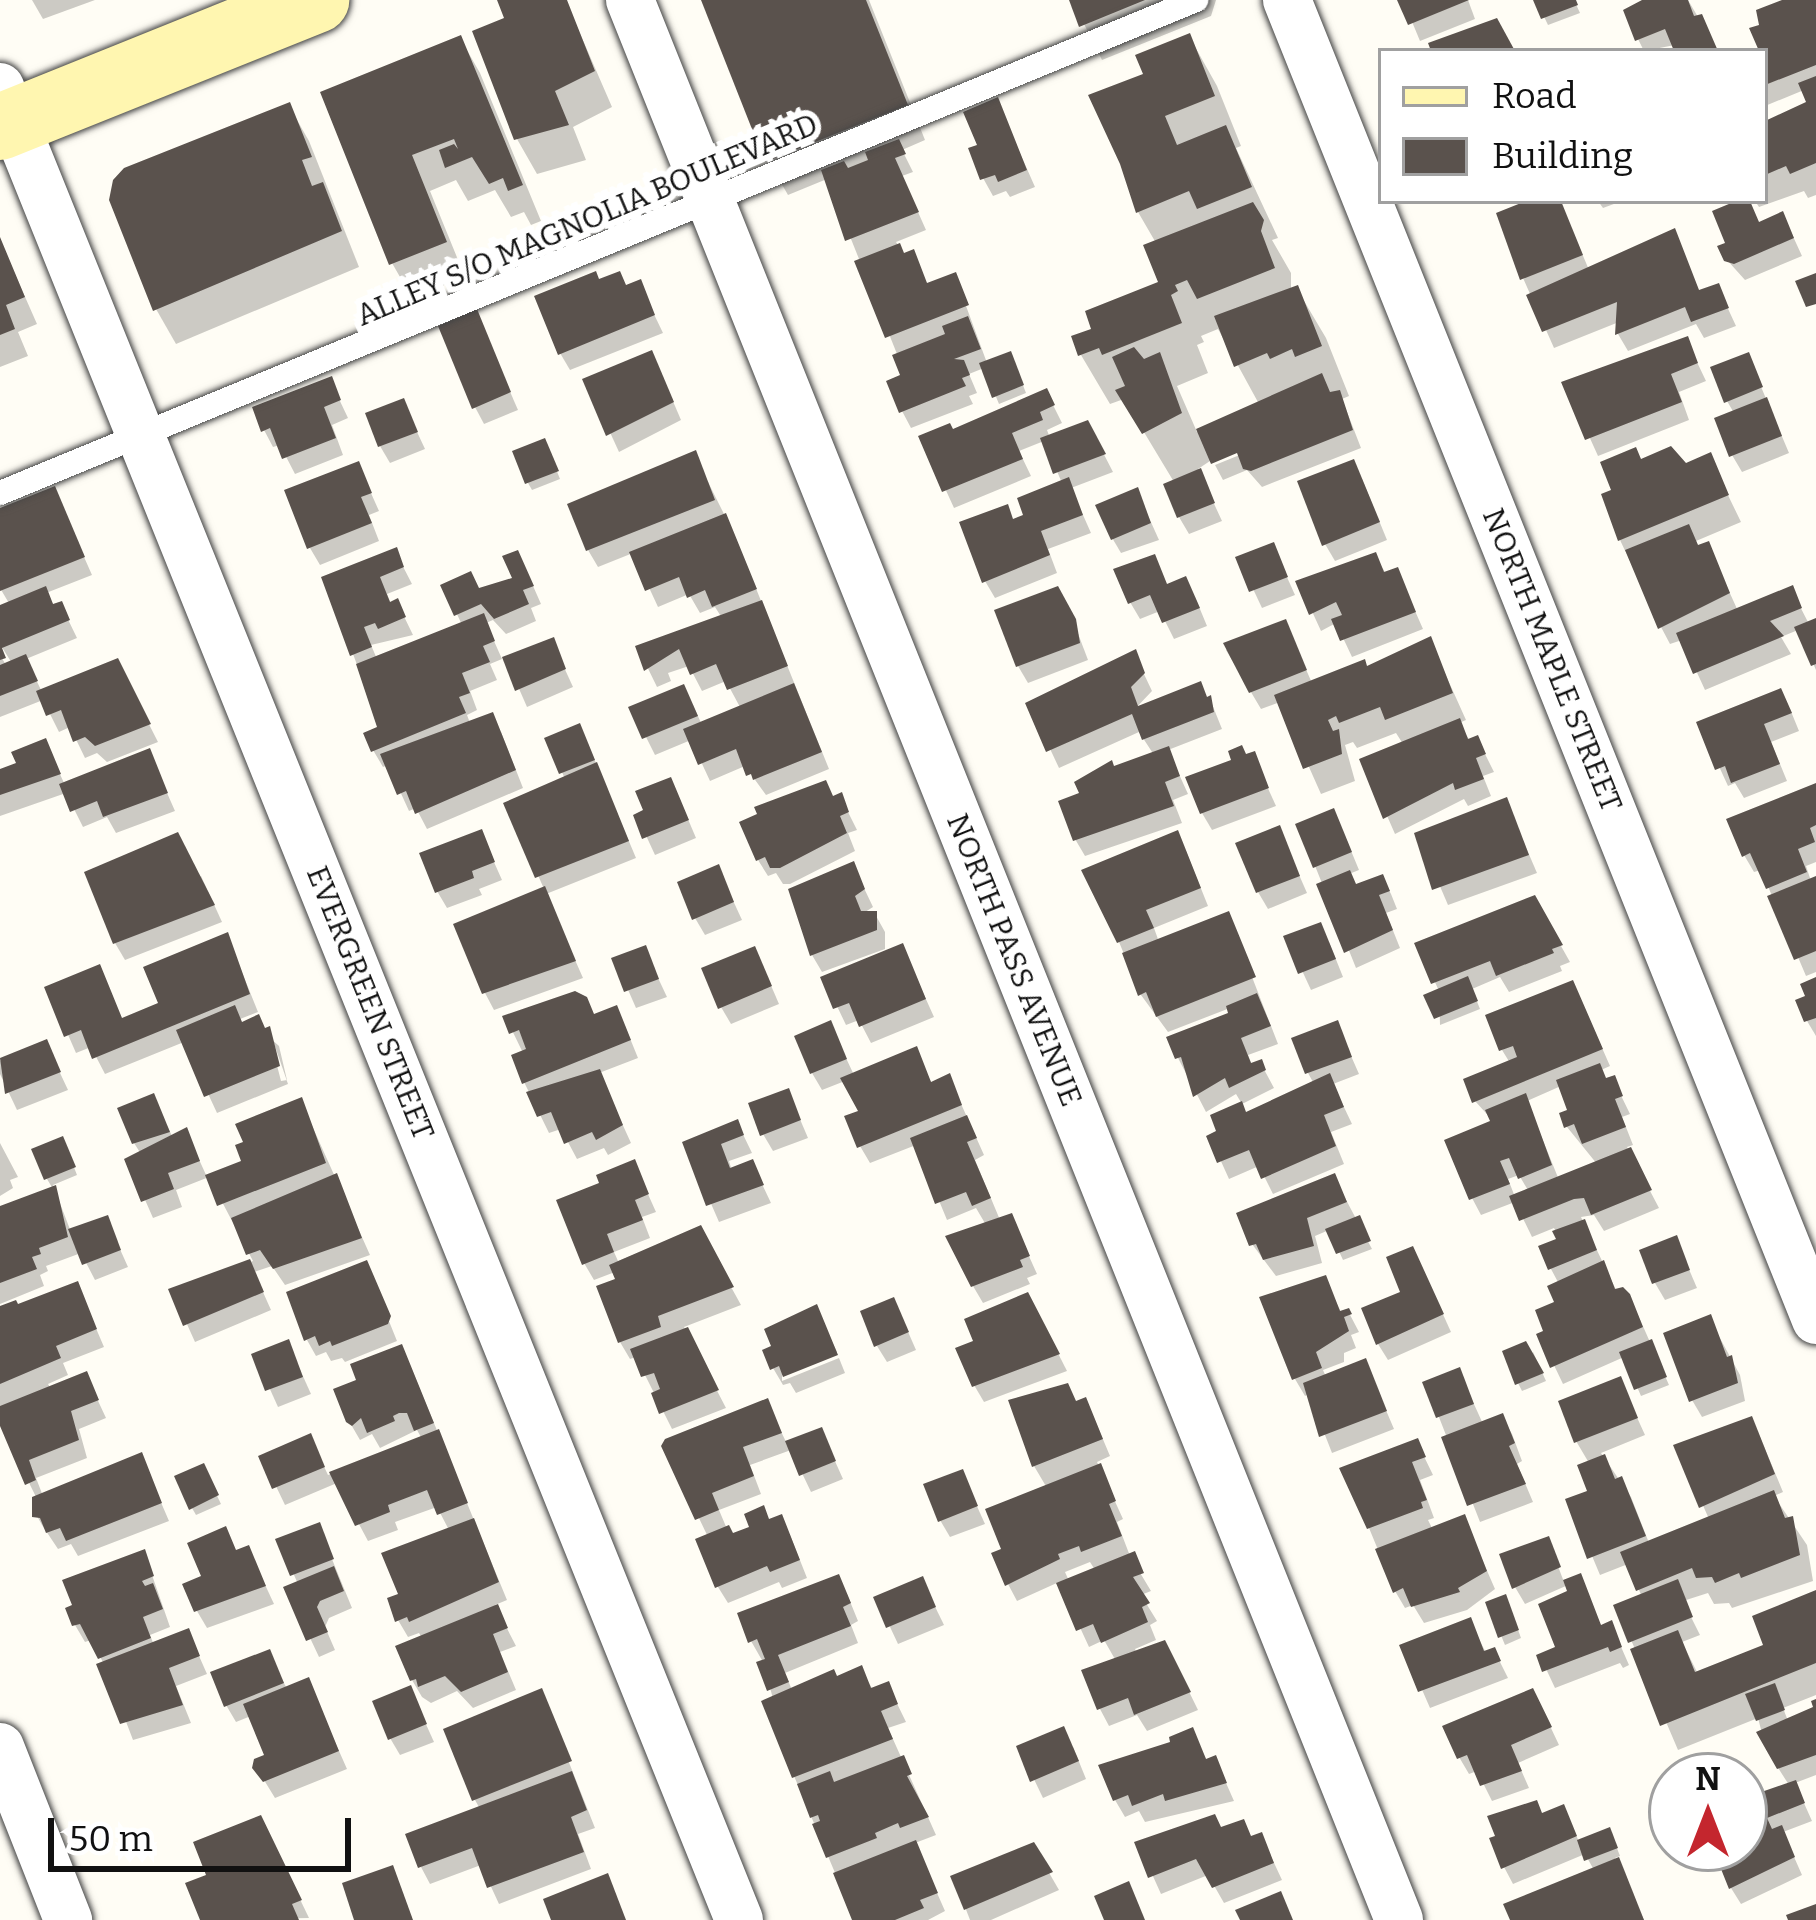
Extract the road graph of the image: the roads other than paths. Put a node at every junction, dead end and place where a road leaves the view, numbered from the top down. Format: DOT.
graph roads {
  1 [pos="316,0"];
  2 [pos="630,0"];
  3 [pos="1196,0"];
  4 [pos="1287,0"];
  5 [pos="4,112"];
  6 [pos="709,202"];
  7 [pos="143,437"];
  8 [pos="0,494"];
  9 [pos="1816,1320"];
  10 [pos="0,1747"];
  11 [pos="68,1920"];
  12 [pos="739,1920"];
  13 [pos="1399,1920"];
  1 -- 5 [label="main road"];
  2 -- 6 [label="street, NORTH PASS AVENUE"];
  3 -- 6 [label="lane, ALLEY S/O MAGNOLIA BOULEVARD"];
  4 -- 9 [label="street, NORTH MAPLE STREET"];
  5 -- 7 [label="street, EVERGREEN STREET"];
  6 -- 7 [label="lane, ALLEY S/O MAGNOLIA BOULEVARD"];
  6 -- 13 [label="street, NORTH PASS AVENUE"];
  7 -- 8 [label="lane, ALLEY S/O MAGNOLIA BOULEVARD"];
  7 -- 12 [label="street, EVERGREEN STREET"];
  10 -- 11 [label="street"];
}
